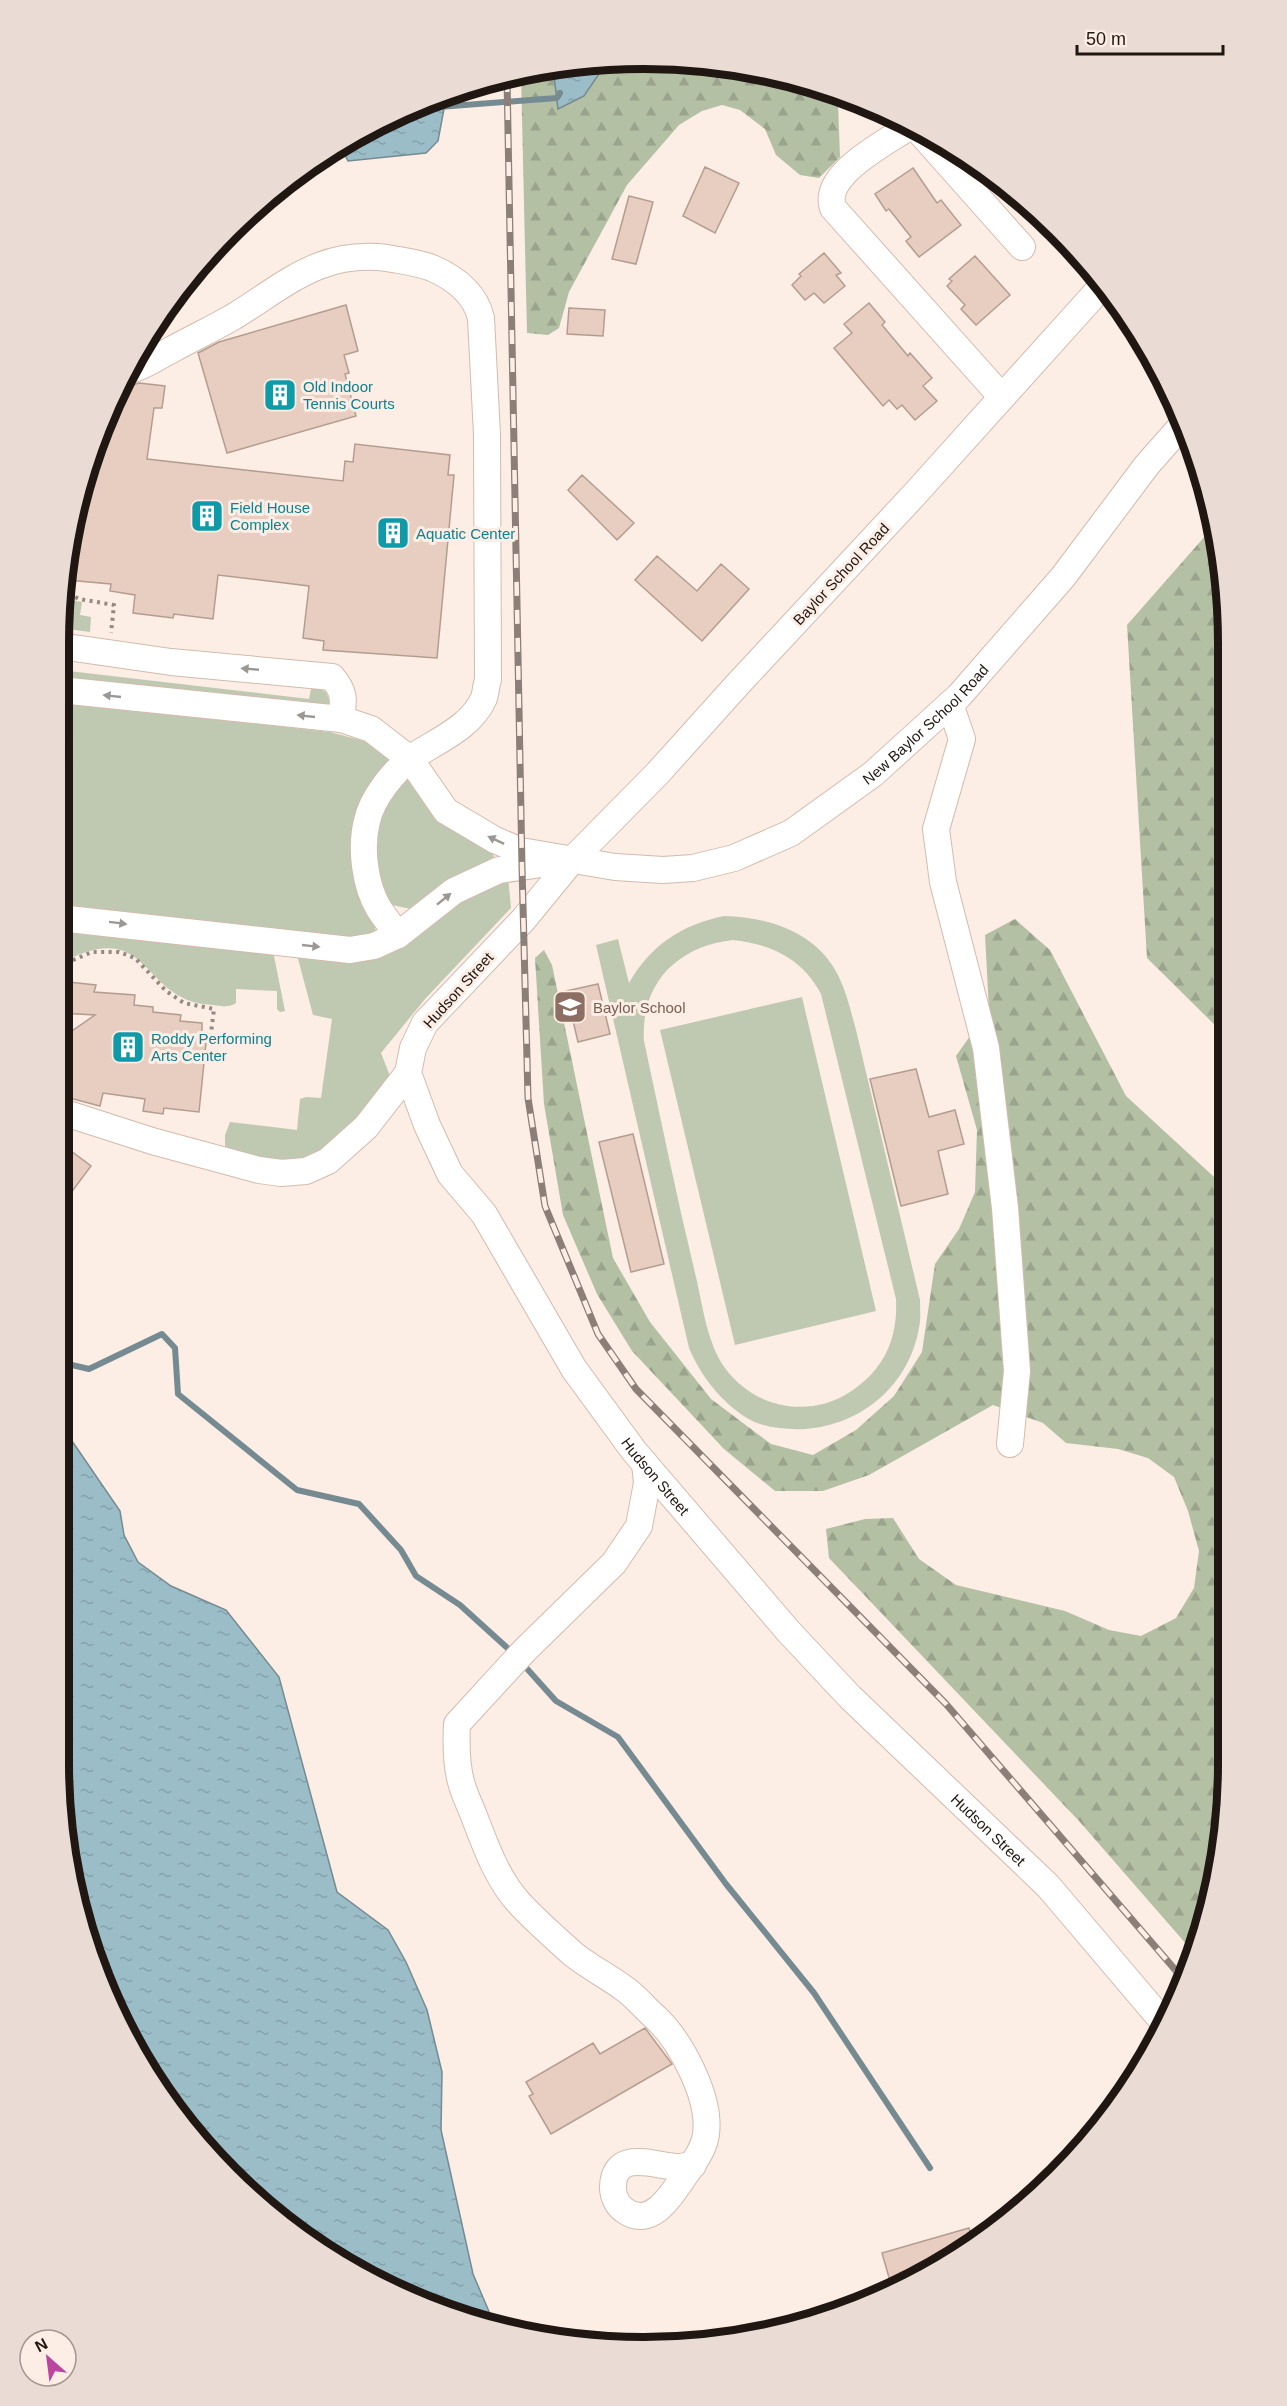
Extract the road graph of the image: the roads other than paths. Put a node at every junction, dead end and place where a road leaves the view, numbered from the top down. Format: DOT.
graph roads {
  1 [pos="903,131"];
  2 [pos="934,148"];
  3 [pos="1022,247"];
  4 [pos="1097,292"];
  5 [pos="142,364"];
  6 [pos="1001,396"];
  7 [pos="1177,431"];
  8 [pos="69,647"];
  9 [pos="69,691"];
  10 [pos="950,704"];
  11 [pos="341,719"];
  12 [pos="410,759"];
  13 [pos="573,859"];
  14 [pos="69,919"];
  15 [pos="398,935"];
  16 [pos="408,1073"];
  17 [pos="69,1114"];
  18 [pos="1010,1444"];
  19 [pos="645,1464"];
  20 [pos="1159,2017"];
  21 [pos="693,2165"];
  1 -- 6 [label="street"];
  2 -- 3 [label="street"];
  4 -- 6 [label="street, Baylor School Road"];
  5 -- 12 [label="street"];
  6 -- 13 [label="street, Baylor School Road"];
  7 -- 10 [label="street, New Baylor School Road"];
  11 -- 8 [label="street, one-way"];
  11 -- 9 [label="street, New Baylor School Road, one-way"];
  10 -- 13 [label="street, New Baylor School Road"];
  10 -- 18 [label="street"];
  11 -- 12 [label="street, New Baylor School Road"];
  13 -- 12 [label="street, New Baylor School Road, one-way"];
  12 -- 15 [label="street"];
  15 -- 13 [label="street, one-way"];
  13 -- 16 [label="street, Hudson Street"];
  14 -- 15 [label="street, one-way"];
  16 -- 17 [label="street"];
  16 -- 19 [label="street, Hudson Street"];
  19 -- 20 [label="street, Hudson Street"];
  19 -- 21 [label="street"];
}
